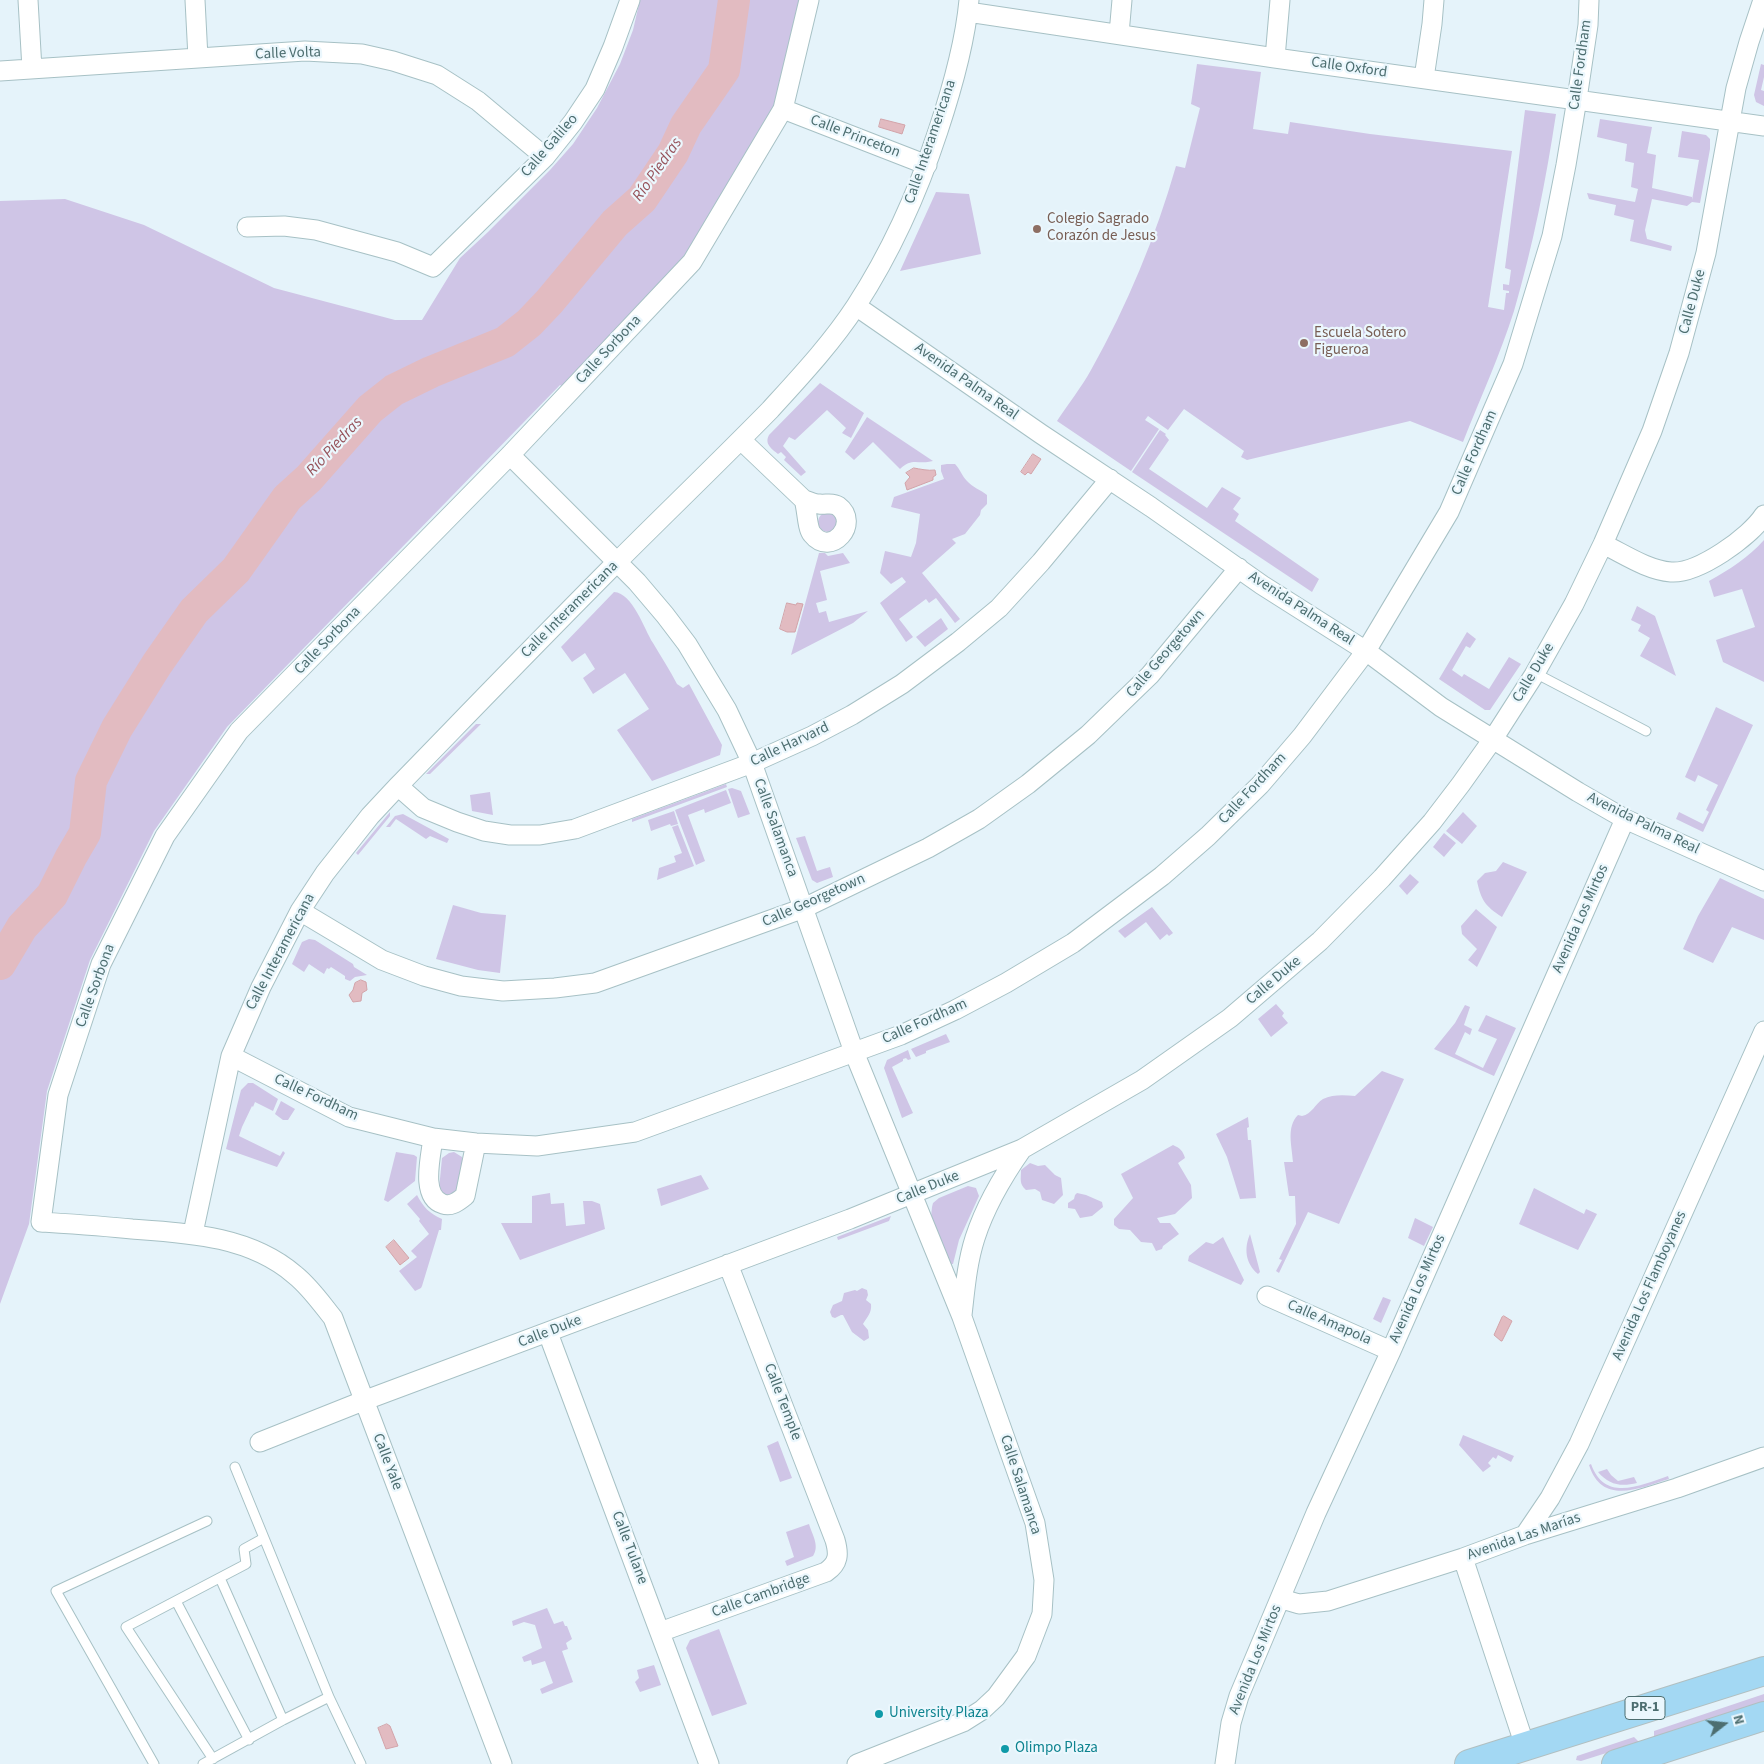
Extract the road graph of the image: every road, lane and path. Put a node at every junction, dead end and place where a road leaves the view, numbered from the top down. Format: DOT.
graph roads {
  1 [pos="28,0"];
  2 [pos="195,0"];
  3 [pos="809,0"];
  4 [pos="1122,0"];
  5 [pos="1280,0"];
  6 [pos="1434,0"];
  7 [pos="1589,0"];
  8 [pos="1763,0"];
  9 [pos="629,1"];
  10 [pos="968,6"];
  11 [pos="1119,34"];
  12 [pos="198,58"];
  13 [pos="1275,58"];
  14 [pos="32,70"];
  15 [pos="0,72"];
  16 [pos="1424,78"];
  17 [pos="1577,99"];
  18 [pos="783,109"];
  19 [pos="1730,121"];
  20 [pos="1764,126"];
  21 [pos="545,157"];
  22 [pos="927,165"];
  23 [pos="247,227"];
  24 [pos="856,306"];
  25 [pos="741,440"];
  26 [pos="510,455"];
  27 [pos="1110,479"];
  28 [pos="804,500"];
  29 [pos="1764,515"];
  30 [pos="1604,544"];
  31 [pos="617,562"];
  32 [pos="1239,568"];
  33 [pos="1366,651"];
  34 [pos="1535,673"];
  35 [pos="1646,731"];
  36 [pos="1493,739"];
  37 [pos="752,762"];
  38 [pos="398,786"];
  39 [pos="1625,819"];
  40 [pos="1764,881"];
  41 [pos="804,908"];
  42 [pos="300,910"];
  43 [pos="1764,1031"];
  44 [pos="854,1052"];
  45 [pos="231,1056"];
  46 [pos="433,1138"];
  47 [pos="476,1143"];
  48 [pos="1022,1149"];
  49 [pos="911,1195"];
  50 [pos="192,1233"];
  51 [pos="728,1264"];
  52 [pos="1267,1296"];
  53 [pos="962,1317"];
  54 [pos="548,1333"];
  55 [pos="1391,1351"];
  56 [pos="363,1401"];
  57 [pos="260,1442"];
  58 [pos="1764,1457"];
  59 [pos="235,1467"];
  60 [pos="207,1521"];
  61 [pos="1525,1535"];
  62 [pos="264,1538"];
  63 [pos="835,1540"];
  64 [pos="1463,1558"];
  65 [pos="220,1578"];
  66 [pos="1282,1599"];
  67 [pos="176,1601"];
  68 [pos="660,1632"];
  69 [pos="1764,1671"];
  70 [pos="329,1697"];
  71 [pos="1764,1716"];
  72 [pos="283,1720"];
  73 [pos="249,1740"];
  74 [pos="1526,1746"];
  75 [pos="1663,1757"];
  76 [pos="213,1759"];
  77 [pos="154,1764"];
  78 [pos="203,1764"];
  79 [pos="361,1764"];
  80 [pos="502,1764"];
  81 [pos="709,1764"];
  82 [pos="857,1764"];
  83 [pos="1225,1764"];
  84 [pos="1469,1764"];
  85 [pos="1616,1764"];
  1 -- 14 [label="street"];
  2 -- 12 [label="street"];
  3 -- 18 [label="street, Calle Sorbona"];
  4 -- 11 [label="street"];
  5 -- 13 [label="street"];
  6 -- 16 [label="street"];
  7 -- 17 [label="street, Calle Fordham"];
  8 -- 19 [label="street, Calle Duke"];
  9 -- 21 [label="street, Calle Galileo"];
  10 -- 11 [label="street, Calle Oxford"];
  10 -- 22 [label="street, Calle Interamericana"];
  11 -- 13 [label="street, Calle Oxford"];
  12 -- 14 [label="street, Calle Volta"];
  12 -- 21 [label="street, Calle Volta"];
  13 -- 16 [label="street, Calle Oxford"];
  14 -- 15 [label="street, Calle Volta"];
  16 -- 17 [label="street, Calle Oxford"];
  17 -- 19 [label="street, Calle Oxford"];
  17 -- 33 [label="street, Calle Fordham"];
  18 -- 22 [label="street, Calle Princeton"];
  18 -- 26 [label="street, Calle Sorbona"];
  19 -- 20 [label="street, Calle Oxford"];
  19 -- 30 [label="street, Calle Duke"];
  21 -- 23 [label="street, Calle Galileo"];
  22 -- 24 [label="street, Calle Interamericana"];
  24 -- 25 [label="street, Calle Interamericana"];
  24 -- 27 [label="street, Avenida Palma Real"];
  25 -- 28 [label="street"];
  25 -- 31 [label="street, Calle Interamericana"];
  26 -- 31 [label="street, Calle Salamanca"];
  26 -- 50 [label="street, Calle Sorbona"];
  27 -- 32 [label="street, Avenida Palma Real"];
  27 -- 37 [label="street, Calle Harvard"];
  29 -- 30 [label="street"];
  30 -- 34 [label="street, Calle Duke"];
  31 -- 37 [label="street, Calle Salamanca"];
  31 -- 38 [label="street, Calle Interamericana"];
  32 -- 33 [label="street, Avenida Palma Real"];
  32 -- 41 [label="street, Calle Georgetown"];
  33 -- 36 [label="street, Avenida Palma Real"];
  33 -- 44 [label="street, Calle Fordham"];
  34 -- 35 [label="lane"];
  34 -- 36 [label="street, Calle Duke"];
  36 -- 39 [label="street, Avenida Palma Real"];
  36 -- 48 [label="street, Calle Duke"];
  37 -- 38 [label="street, Calle Harvard"];
  37 -- 41 [label="street, Calle Salamanca"];
  38 -- 42 [label="street, Calle Interamericana"];
  39 -- 40 [label="street, Avenida Palma Real"];
  39 -- 55 [label="street, Avenida Los Mirtos"];
  41 -- 42 [label="street, Calle Georgetown"];
  41 -- 44 [label="street, Calle Salamanca"];
  42 -- 45 [label="street, Calle Interamericana"];
  43 -- 61 [label="street, Avenida Los Flamboyanes"];
  44 -- 47 [label="street, Calle Fordham"];
  44 -- 49 [label="street, Calle Salamanca"];
  45 -- 46 [label="street, Calle Fordham"];
  45 -- 50 [label="street, Calle Interamericana"];
  46 -- 47 [label="street, Calle Fordham"];
  46 -- 47 [label="street"];
  48 -- 49 [label="street, Calle Duke"];
  48 -- 53 [label="street, Calle Salamanca"];
  49 -- 51 [label="street, Calle Duke"];
  49 -- 53 [label="street, Calle Salamanca"];
  50 -- 56 [label="street, Calle Yale"];
  51 -- 54 [label="street, Calle Duke"];
  51 -- 63 [label="street, Calle Temple"];
  52 -- 55 [label="street, Calle Amapola"];
  53 -- 82 [label="street, Calle Salamanca"];
  54 -- 56 [label="street, Calle Duke"];
  54 -- 68 [label="street, Calle Tulane"];
  55 -- 66 [label="street, Avenida Los Mirtos"];
  56 -- 57 [label="street, Calle Duke"];
  56 -- 80 [label="street, Calle Yale"];
  58 -- 61 [label="street, Avenida Las Marías"];
  59 -- 62 [label="lane"];
  60 -- 77 [label="lane"];
  61 -- 64 [label="street, Avenida Las Marías"];
  62 -- 65 [label="lane"];
  62 -- 70 [label="lane"];
  63 -- 68 [label="street, Calle Cambridge"];
  64 -- 66 [label="street, Avenida Las Marías"];
  64 -- 74 [label="street"];
  65 -- 67 [label="lane"];
  65 -- 72 [label="lane"];
  66 -- 83 [label="street, Avenida Los Mirtos"];
  67 -- 73 [label="lane"];
  67 -- 76 [label="lane"];
  68 -- 81 [label="street, Calle Tulane"];
  69 -- 74 [label="main road, PR-1"];
  70 -- 72 [label="lane"];
  70 -- 79 [label="lane"];
  71 -- 75 [label="main road"];
  72 -- 73 [label="lane"];
  73 -- 76 [label="lane"];
  74 -- 84 [label="main road, PR-1"];
  75 -- 85 [label="main road"];
  76 -- 78 [label="lane"];
}
